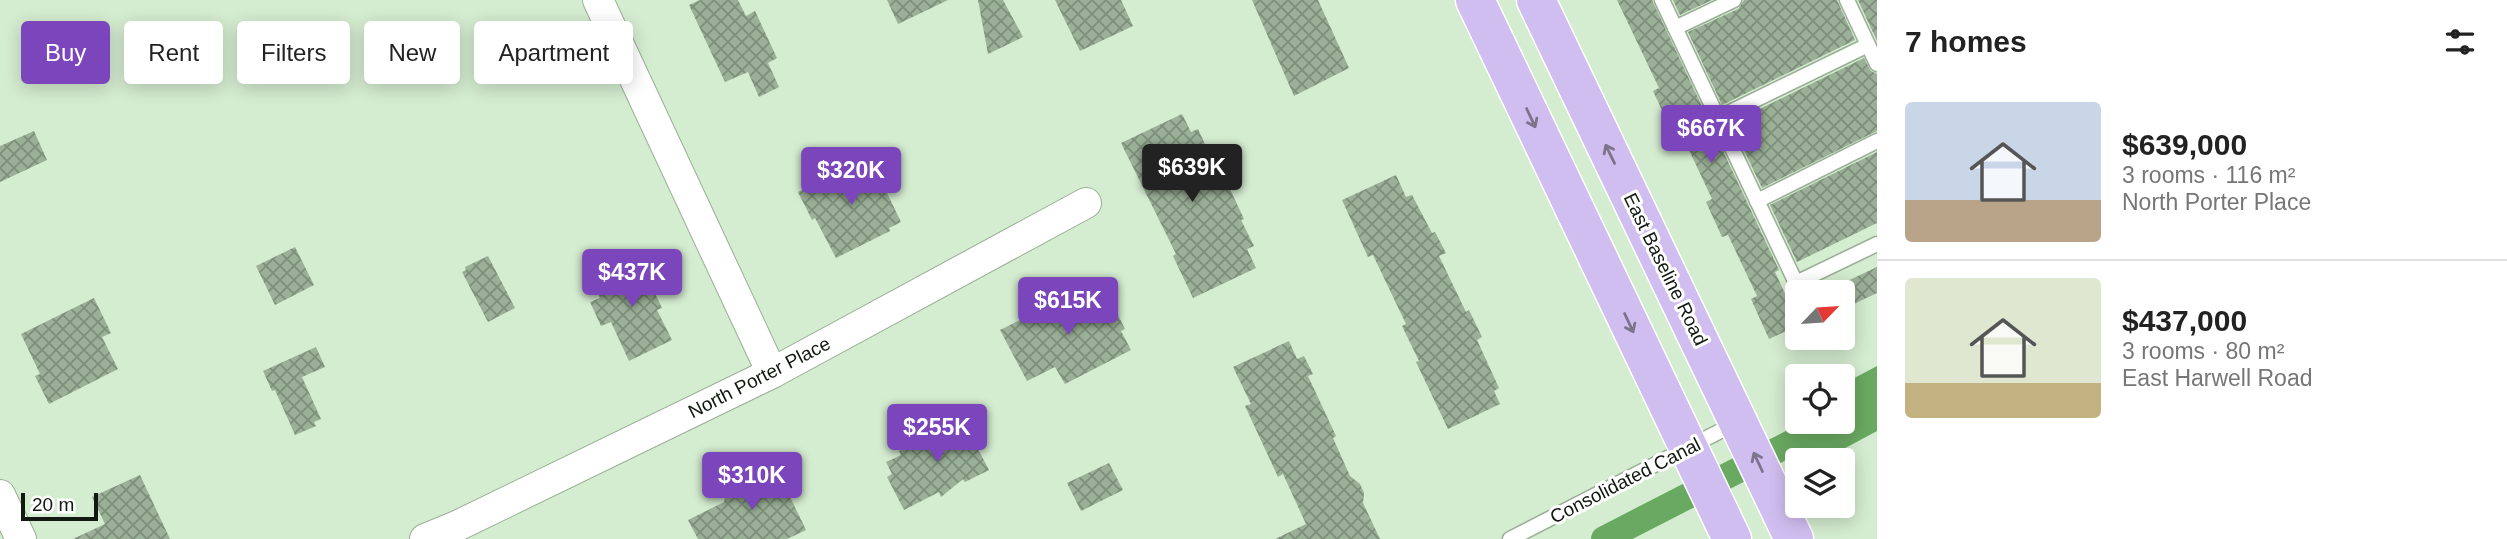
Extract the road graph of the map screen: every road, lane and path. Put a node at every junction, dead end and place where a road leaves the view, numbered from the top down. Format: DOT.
graph roads {
  1 [pos="598,0"];
  2 [pos="1475,0"];
  3 [pos="1536,0"];
  4 [pos="1662,0"];
  5 [pos="1734,0"];
  6 [pos="1847,0"];
  7 [pos="1675,28"];
  8 [pos="1868,46"];
  9 [pos="1877,64"];
  10 [pos="1718,118"];
  11 [pos="1877,141"];
  12 [pos="1757,201"];
  13 [pos="1086,203"];
  14 [pos="1877,244"];
  15 [pos="772,373"];
  16 [pos="1739,421"];
  17 [pos="1688,447"];
  18 [pos="0,495"];
  19 [pos="1729,533"];
  20 [pos="20,539"];
  21 [pos="425,539"];
  22 [pos="1510,539"];
  23 [pos="1794,539"];
  1 -- 15 [label="street"];
  2 -- 17 [label="main road, one-way"];
  16 -- 3 [label="main road, East Baseline Road, one-way"];
  4 -- 7 [label="lane"];
  5 -- 7 [label="lane"];
  6 -- 8 [label="lane"];
  7 -- 10 [label="lane"];
  8 -- 9 [label="lane"];
  8 -- 10 [label="lane"];
  10 -- 12 [label="lane"];
  11 -- 12 [label="lane"];
  12 -- 14 [label="lane"];
  13 -- 15 [label="street, North Porter Place"];
  15 -- 21 [label="street, North Porter Place"];
  16 -- 17 [label="lane, Consolidated Canal"];
  23 -- 16 [label="main road, East Baseline Road, one-way"];
  17 -- 19 [label="main road"];
  17 -- 22 [label="lane, Consolidated Canal"];
  18 -- 20 [label="street"];
}
